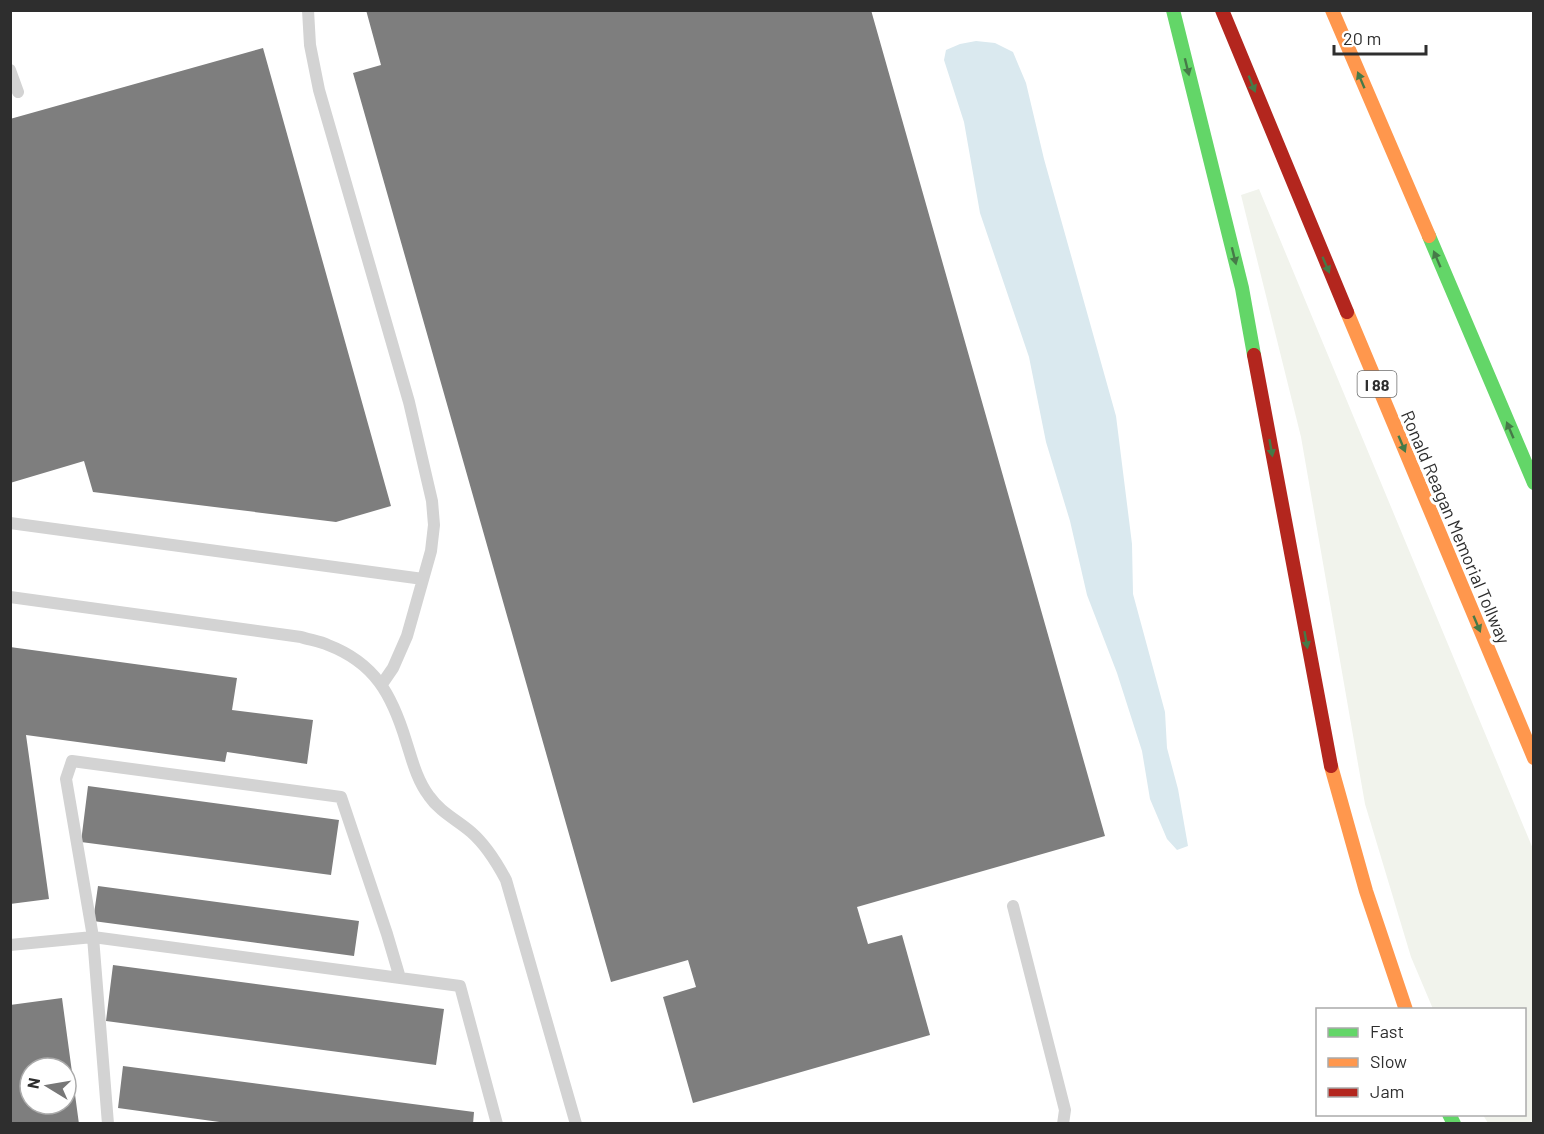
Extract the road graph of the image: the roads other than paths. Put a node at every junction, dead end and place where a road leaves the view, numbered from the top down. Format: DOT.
graph roads {
  1 [pos="308,10"];
  2 [pos="1173,10"];
  3 [pos="1222,10"];
  4 [pos="1332,10"];
  5 [pos="10,70"];
  6 [pos="18,92"];
  7 [pos="1460,313"];
  8 [pos="1509,391"];
  9 [pos="1533,483"];
  10 [pos="10,523"];
  11 [pos="423,579"];
  12 [pos="10,597"];
  13 [pos="382,684"];
  14 [pos="1533,758"];
  15 [pos="1013,906"];
  16 [pos="93,937"];
  17 [pos="10,945"];
  18 [pos="400,978"];
  19 [pos="1405,1008"];
  20 [pos="108,1124"];
  21 [pos="497,1124"];
  22 [pos="576,1124"];
  23 [pos="1063,1124"];
  1 -- 11 [label="lane"];
  2 -- 19 [label="highway, one-way"];
  3 -- 14 [label="highway, Ronald Reagan Memorial Tollway / I 88, one-way"];
  7 -- 4 [label="highway, one-way"];
  5 -- 6 [label="lane"];
  7 -- 8 [label="highway"];
  9 -- 7 [label="highway, one-way"];
  10 -- 11 [label="lane"];
  11 -- 13 [label="lane"];
  12 -- 13 [label="lane"];
  13 -- 22 [label="lane"];
  15 -- 23 [label="lane"];
  16 -- 17 [label="lane"];
  16 -- 18 [label="lane"];
  16 -- 18 [label="lane"];
  16 -- 20 [label="lane"];
  18 -- 21 [label="lane"];
}
